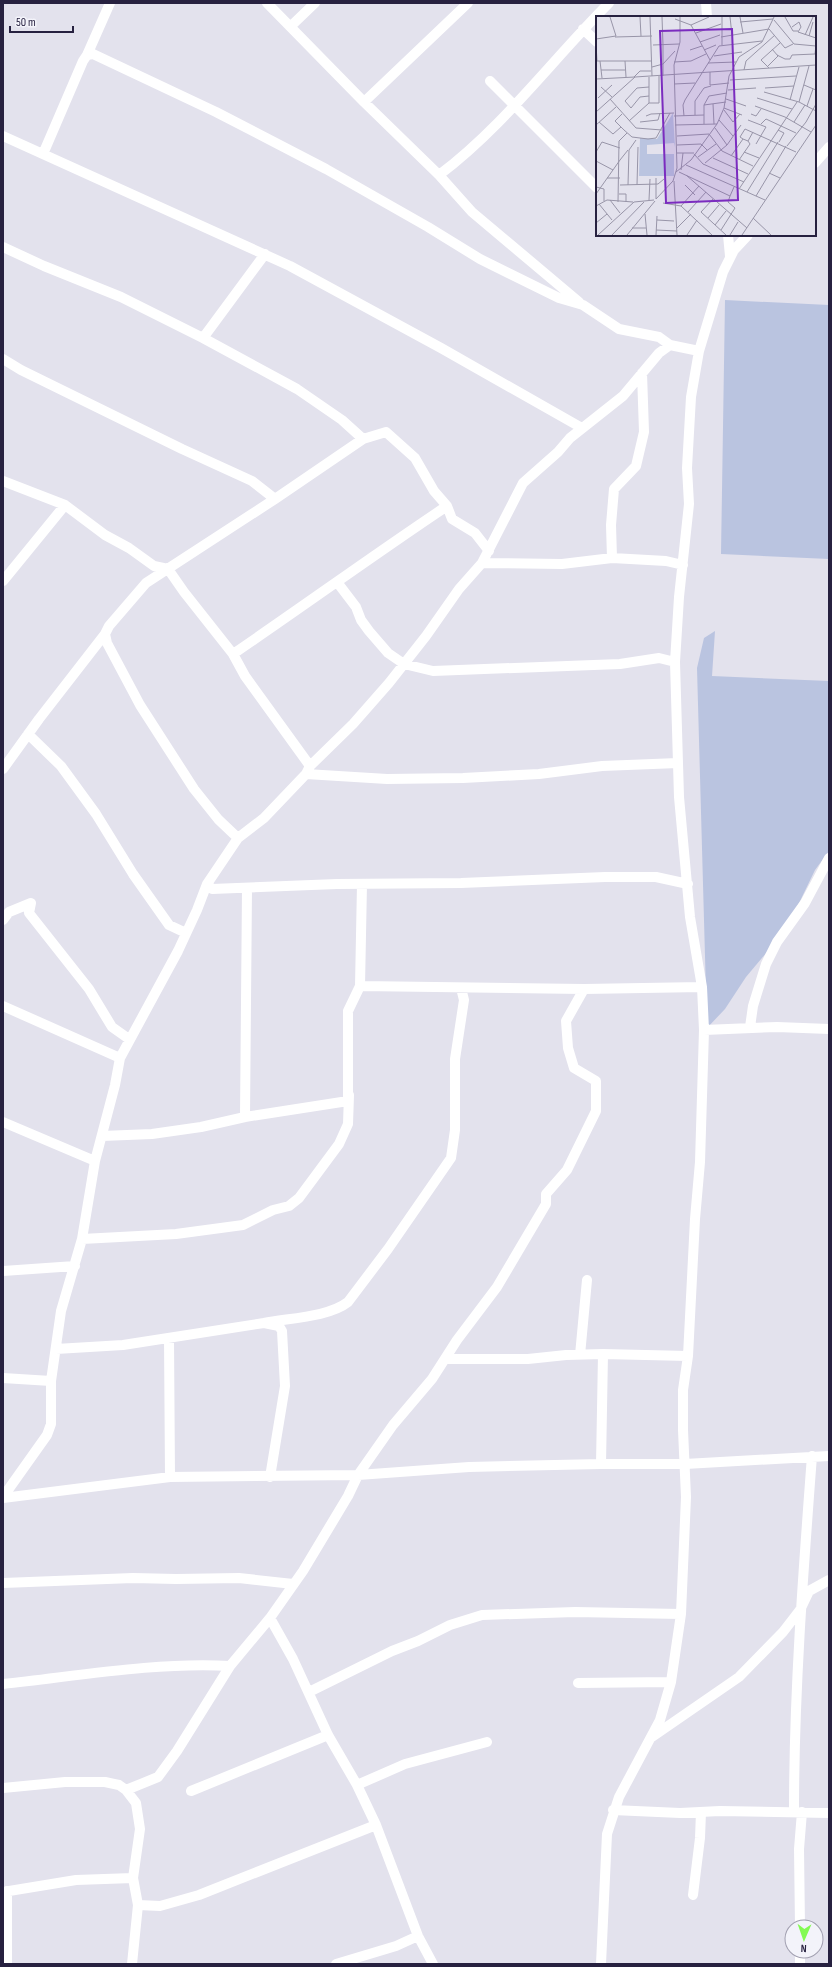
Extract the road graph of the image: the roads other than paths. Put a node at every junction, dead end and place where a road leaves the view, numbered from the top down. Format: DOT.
graph roads {
  1 [pos="110,3"];
  2 [pos="267,3"];
  3 [pos="315,3"];
  4 [pos="468,3"];
  5 [pos="609,3"];
  6 [pos="706,3"];
  7 [pos="707,16"];
  8 [pos="291,26"];
  9 [pos="583,29"];
  10 [pos="596,41"];
  11 [pos="88,55"];
  12 [pos="490,81"];
  13 [pos="364,102"];
  14 [pos="515,106"];
  15 [pos="3,136"];
  16 [pos="829,147"];
  17 [pos="43,154"];
  18 [pos="816,162"];
  19 [pos="439,175"];
  20 [pos="596,187"];
  21 [pos="728,236"];
  22 [pos="747,236"];
  23 [pos="3,247"];
  24 [pos="265,254"];
  25 [pos="730,256"];
  26 [pos="583,305"];
  27 [pos="203,338"];
  28 [pos="670,345"];
  29 [pos="699,351"];
  30 [pos="3,359"];
  31 [pos="642,373"];
  32 [pos="582,428"];
  33 [pos="363,439"];
  34 [pos="3,481"];
  35 [pos="275,499"];
  36 [pos="66,505"];
  37 [pos="447,506"];
  38 [pos="489,551"];
  39 [pos="612,558"];
  40 [pos="482,563"];
  41 [pos="683,565"];
  42 [pos="168,569"];
  43 [pos="3,581"];
  44 [pos="337,582"];
  45 [pos="105,634"];
  46 [pos="233,654"];
  47 [pos="675,662"];
  48 [pos="404,664"];
  49 [pos="28,734"];
  50 [pos="678,763"];
  51 [pos="3,769"];
  52 [pos="308,770"];
  53 [pos="238,838"];
  54 [pos="829,858"];
  55 [pos="207,884"];
  56 [pos="362,884"];
  57 [pos="688,884"];
  58 [pos="247,888"];
  59 [pos="3,920"];
  60 [pos="186,932"];
  61 [pos="360,986"];
  62 [pos="702,987"];
  63 [pos="461,988"];
  64 [pos="584,989"];
  65 [pos="3,1006"];
  66 [pos="750,1027"];
  67 [pos="829,1029"];
  68 [pos="704,1030"];
  69 [pos="129,1039"];
  70 [pos="120,1058"];
  71 [pos="349,1091"];
  72 [pos="245,1117"];
  73 [pos="3,1122"];
  74 [pos="102,1136"];
  75 [pos="95,1160"];
  76 [pos="82,1238"];
  77 [pos="75,1266"];
  78 [pos="3,1270"];
  79 [pos="587,1280"];
  80 [pos="264,1323"];
  81 [pos="168,1338"];
  82 [pos="56,1349"];
  83 [pos="603,1354"];
  84 [pos="580,1355"];
  85 [pos="688,1356"];
  86 [pos="445,1359"];
  87 [pos="3,1378"];
  88 [pos="51,1381"];
  89 [pos="812,1456"];
  90 [pos="829,1456"];
  91 [pos="601,1464"];
  92 [pos="685,1464"];
  93 [pos="358,1475"];
  94 [pos="170,1477"];
  95 [pos="270,1477"];
  96 [pos="3,1497"];
  97 [pos="829,1580"];
  98 [pos="3,1583"];
  99 [pos="293,1584"];
  100 [pos="800,1610"];
  101 [pos="681,1614"];
  102 [pos="270,1618"];
  103 [pos="230,1666"];
  104 [pos="670,1682"];
  105 [pos="578,1683"];
  106 [pos="3,1684"];
  107 [pos="309,1692"];
  108 [pos="680,1718"];
  109 [pos="660,1720"];
  110 [pos="328,1735"];
  111 [pos="650,1738"];
  112 [pos="488,1742"];
  113 [pos="357,1785"];
  114 [pos="3,1788"];
  115 [pos="126,1790"];
  116 [pos="192,1791"];
  117 [pos="614,1810"];
  118 [pos="798,1811"];
  119 [pos="701,1812"];
  120 [pos="829,1813"];
  121 [pos="376,1825"];
  122 [pos="133,1878"];
  123 [pos="5,1891"];
  124 [pos="693,1895"];
  125 [pos="138,1905"];
  126 [pos="800,1919"];
  127 [pos="418,1936"];
  128 [pos="6,1964"];
  129 [pos="132,1964"];
  130 [pos="336,1964"];
  131 [pos="433,1964"];
  132 [pos="601,1964"];
  1 -- 11 [label="street"];
  2 -- 8 [label="street"];
  3 -- 8 [label="street"];
  4 -- 13 [label="street"];
  5 -- 9 [label="street"];
  6 -- 7 [label="street"];
  8 -- 13 [label="street"];
  9 -- 10 [label="street"];
  9 -- 14 [label="street"];
  11 -- 17 [label="street"];
  11 -- 26 [label="street"];
  12 -- 14 [label="street"];
  13 -- 19 [label="street"];
  14 -- 19 [label="street"];
  14 -- 20 [label="street"];
  15 -- 17 [label="street"];
  16 -- 18 [label="street"];
  17 -- 24 [label="street"];
  19 -- 26 [label="street"];
  21 -- 25 [label="street"];
  22 -- 25 [label="street"];
  23 -- 27 [label="street"];
  24 -- 27 [label="street"];
  24 -- 32 [label="street"];
  25 -- 29 [label="street"];
  26 -- 28 [label="street"];
  27 -- 33 [label="street"];
  28 -- 29 [label="street"];
  28 -- 31 [label="street"];
  29 -- 41 [label="street"];
  30 -- 35 [label="street"];
  31 -- 32 [label="street"];
  31 -- 39 [label="street"];
  32 -- 38 [label="street"];
  33 -- 35 [label="street"];
  33 -- 37 [label="street"];
  34 -- 36 [label="street"];
  35 -- 42 [label="street"];
  36 -- 42 [label="street"];
  36 -- 43 [label="street"];
  37 -- 38 [label="street"];
  37 -- 44 [label="street"];
  38 -- 40 [label="street"];
  39 -- 40 [label="street"];
  39 -- 41 [label="street"];
  40 -- 48 [label="street"];
  41 -- 47 [label="street"];
  42 -- 45 [label="street"];
  42 -- 46 [label="street"];
  44 -- 46 [label="street"];
  44 -- 48 [label="street"];
  45 -- 49 [label="street"];
  45 -- 53 [label="street"];
  46 -- 52 [label="street"];
  47 -- 48 [label="street"];
  47 -- 50 [label="street"];
  48 -- 52 [label="street"];
  49 -- 51 [label="street"];
  49 -- 60 [label="street"];
  50 -- 52 [label="street"];
  50 -- 57 [label="street"];
  52 -- 53 [label="street"];
  53 -- 55 [label="street"];
  54 -- 66 [label="street"];
  55 -- 58 [label="street"];
  55 -- 60 [label="street"];
  56 -- 57 [label="street"];
  56 -- 58 [label="street"];
  56 -- 61 [label="street"];
  57 -- 62 [label="street"];
  58 -- 72 [label="street"];
  59 -- 69 [label="street"];
  60 -- 69 [label="street"];
  61 -- 63 [label="street"];
  61 -- 71 [label="street"];
  62 -- 64 [label="street"];
  62 -- 68 [label="street"];
  63 -- 64 [label="street"];
  63 -- 80 [label="street"];
  64 -- 86 [label="street"];
  65 -- 70 [label="street"];
  66 -- 67 [label="street"];
  66 -- 68 [label="street"];
  68 -- 85 [label="street"];
  69 -- 70 [label="street"];
  70 -- 74 [label="street"];
  71 -- 72 [label="street"];
  71 -- 76 [label="street"];
  72 -- 74 [label="street"];
  73 -- 75 [label="street"];
  74 -- 75 [label="street"];
  75 -- 76 [label="street"];
  76 -- 77 [label="street"];
  77 -- 78 [label="street"];
  77 -- 82 [label="street"];
  79 -- 84 [label="street"];
  80 -- 81 [label="street"];
  80 -- 95 [label="street"];
  81 -- 82 [label="street"];
  81 -- 94 [label="street"];
  82 -- 88 [label="street"];
  83 -- 84 [label="street"];
  83 -- 85 [label="street"];
  83 -- 91 [label="street"];
  84 -- 86 [label="street"];
  85 -- 92 [label="street"];
  86 -- 93 [label="street"];
  87 -- 88 [label="street"];
  88 -- 96 [label="street"];
  89 -- 90 [label="street"];
  89 -- 92 [label="street"];
  89 -- 100 [label="street"];
  91 -- 92 [label="street"];
  91 -- 93 [label="street"];
  92 -- 101 [label="street"];
  93 -- 95 [label="street"];
  93 -- 99 [label="street"];
  94 -- 95 [label="street"];
  94 -- 96 [label="street"];
  97 -- 100 [label="street"];
  98 -- 99 [label="street"];
  99 -- 102 [label="street"];
  100 -- 108 [label="street"];
  100 -- 118 [label="street"];
  101 -- 104 [label="street"];
  101 -- 107 [label="street"];
  102 -- 103 [label="street"];
  102 -- 107 [label="street"];
  103 -- 106 [label="street"];
  103 -- 115 [label="street"];
  104 -- 105 [label="street"];
  104 -- 109 [label="street"];
  107 -- 110 [label="street"];
  108 -- 109 [label="street"];
  108 -- 111 [label="street"];
  109 -- 111 [label="street"];
  110 -- 113 [label="street"];
  110 -- 116 [label="street"];
  111 -- 117 [label="street"];
  112 -- 113 [label="street"];
  113 -- 121 [label="street"];
  114 -- 115 [label="street"];
  115 -- 122 [label="street"];
  117 -- 119 [label="street"];
  117 -- 132 [label="street"];
  118 -- 119 [label="street"];
  118 -- 120 [label="street"];
  118 -- 126 [label="street"];
  119 -- 124 [label="street"];
  121 -- 125 [label="street"];
  121 -- 127 [label="street"];
  122 -- 123 [label="street"];
  122 -- 125 [label="street"];
  123 -- 128 [label="street"];
  125 -- 129 [label="street"];
  127 -- 130 [label="street"];
  127 -- 131 [label="street"];
}
